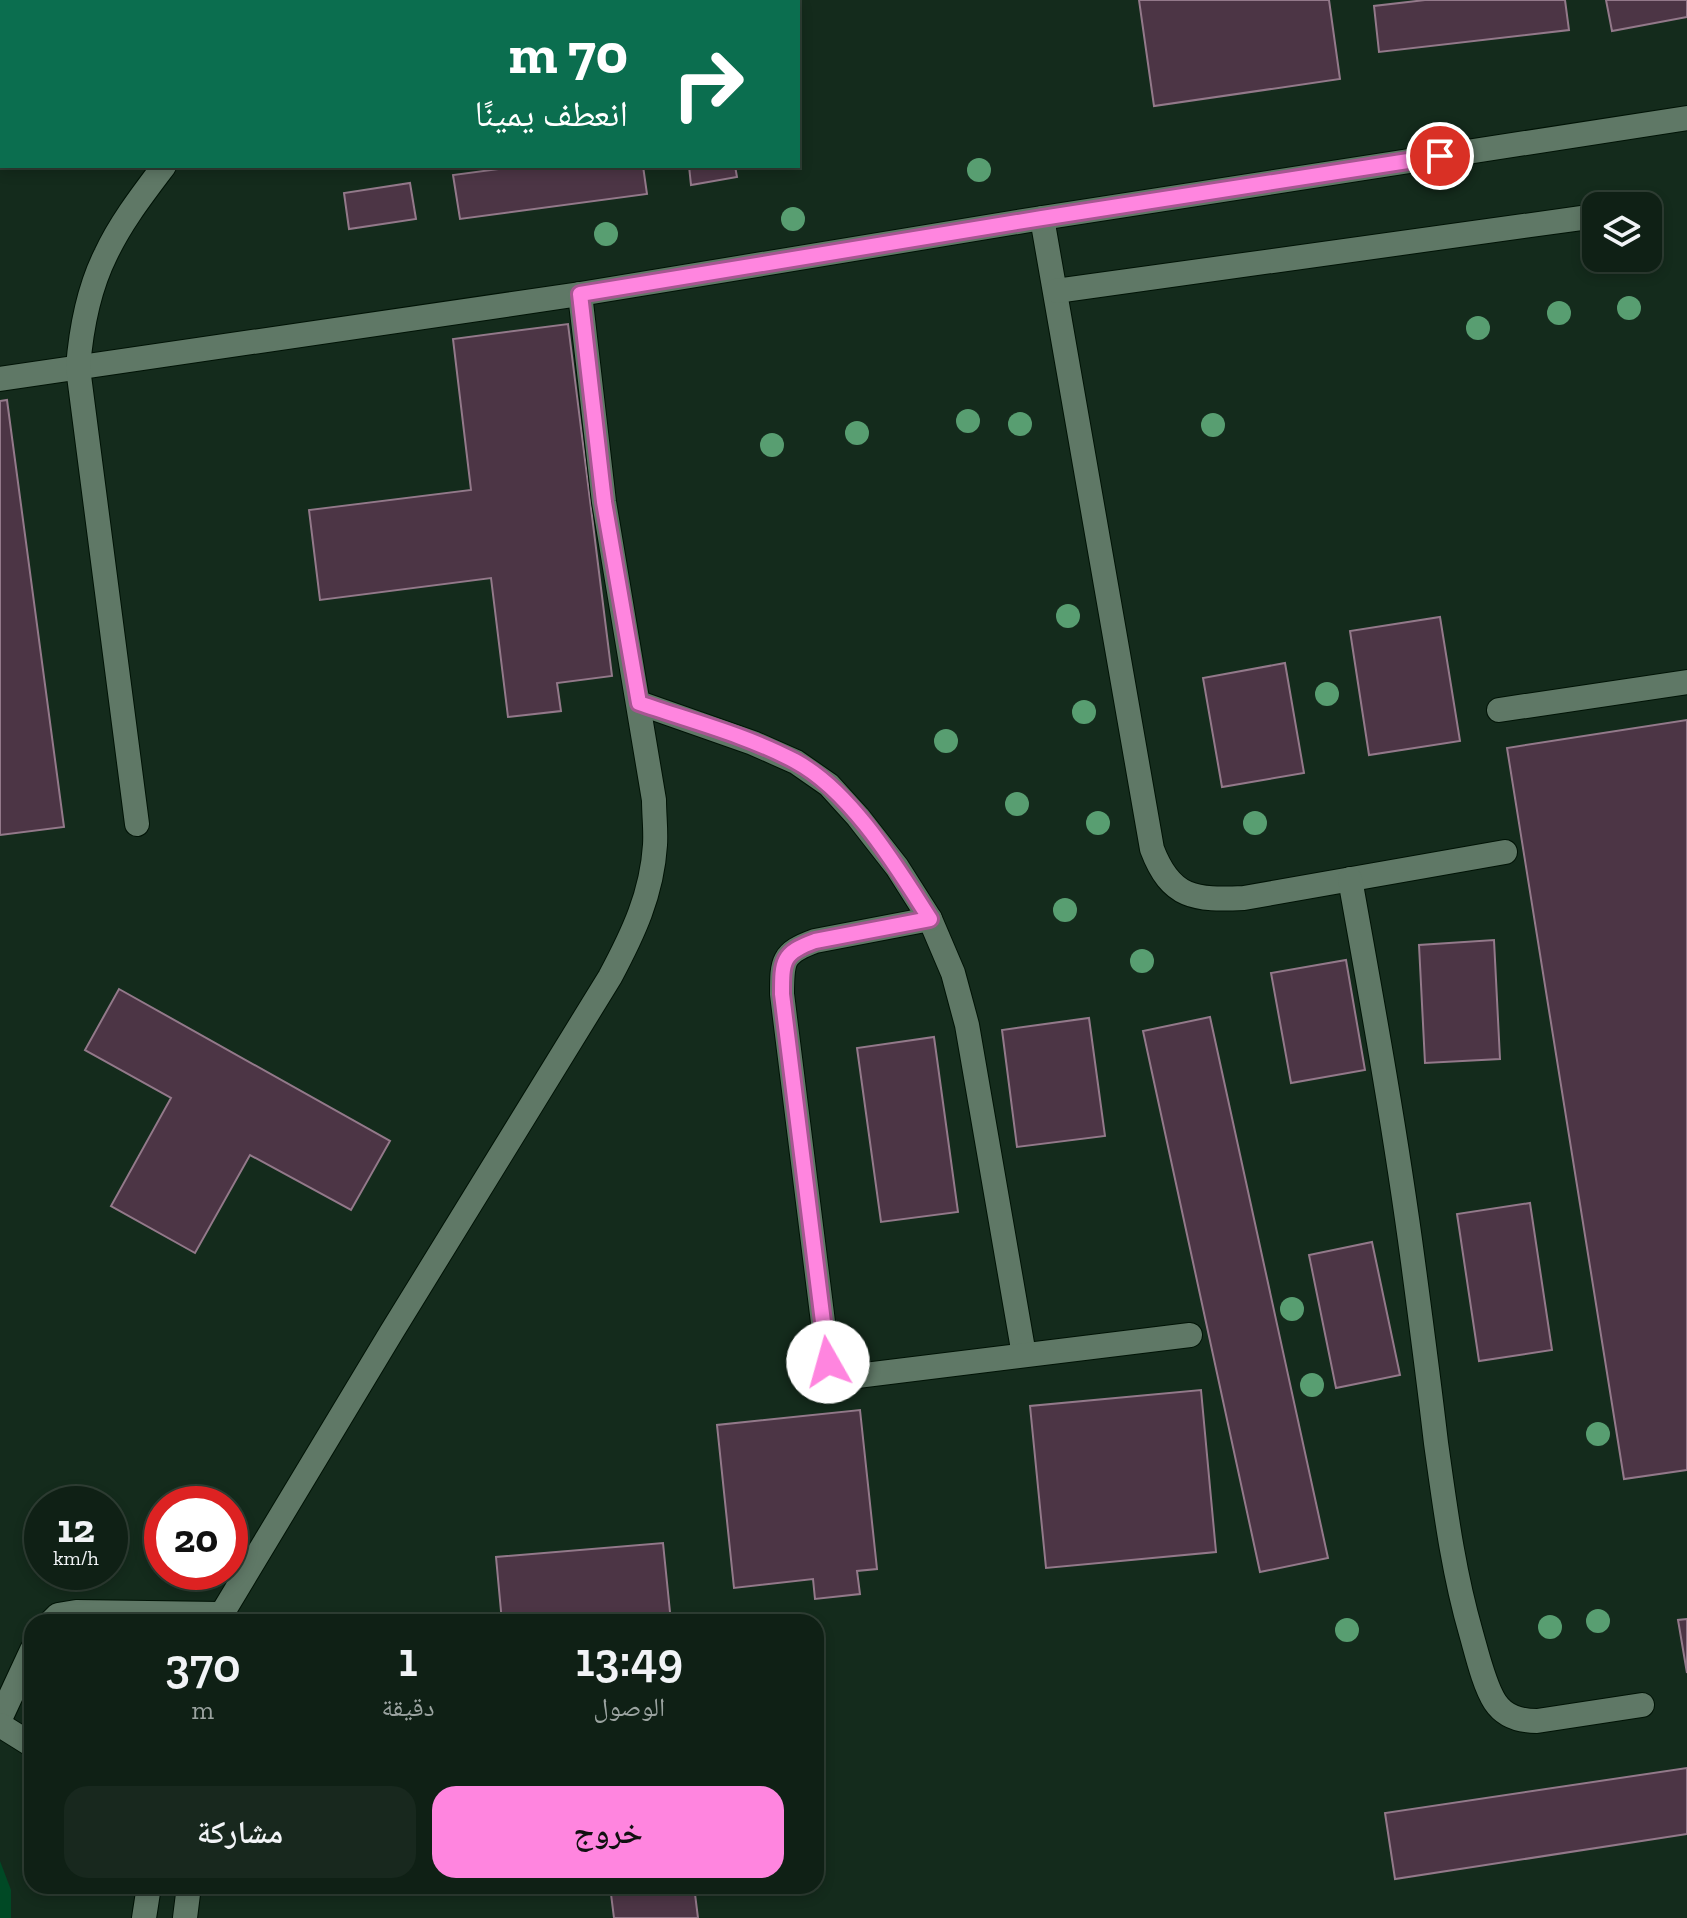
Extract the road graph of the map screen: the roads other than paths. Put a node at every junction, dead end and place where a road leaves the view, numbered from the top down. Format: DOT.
graph roads {
  1 [pos="1686,122"];
  2 [pos="163,168"];
  3 [pos="1042,218"];
  4 [pos="1582,218"];
  5 [pos="1056,291"];
  6 [pos="580,294"];
  7 [pos="78,368"];
  8 [pos="0,379"];
  9 [pos="1687,682"];
  10 [pos="639,703"];
  11 [pos="1499,710"];
  12 [pos="137,824"];
  13 [pos="1505,852"];
  14 [pos="1350,879"];
  15 [pos="930,919"];
  16 [pos="1190,1335"];
  17 [pos="1024,1355"];
  18 [pos="64,1614"];
  19 [pos="123,1614"];
  20 [pos="220,1614"];
  21 [pos="24,1667"];
  22 [pos="1642,1705"];
  23 [pos="0,1719"];
  24 [pos="0,1725"];
  25 [pos="24,1740"];
  26 [pos="148,1894"];
  27 [pos="188,1894"];
  28 [pos="144,1918"];
  29 [pos="185,1918"];
  1 -- 3 [label="lane"];
  2 -- 7 [label="lane"];
  3 -- 5 [label="lane"];
  3 -- 6 [label="lane"];
  4 -- 5 [label="lane"];
  5 -- 14 [label="lane"];
  6 -- 7 [label="lane"];
  6 -- 10 [label="lane"];
  7 -- 8 [label="lane"];
  7 -- 12 [label="lane"];
  9 -- 11 [label="lane"];
  10 -- 15 [label="lane"];
  10 -- 20 [label="lane"];
  13 -- 14 [label="lane"];
  14 -- 22 [label="lane"];
  15 -- 17 [label="lane"];
  15 -- 17 [label="lane"];
  16 -- 17 [label="lane"];
  18 -- 19 [label="lane"];
  21 -- 23 [label="lane"];
  24 -- 25 [label="lane"];
  26 -- 28 [label="lane"];
  27 -- 29 [label="lane"];
}
